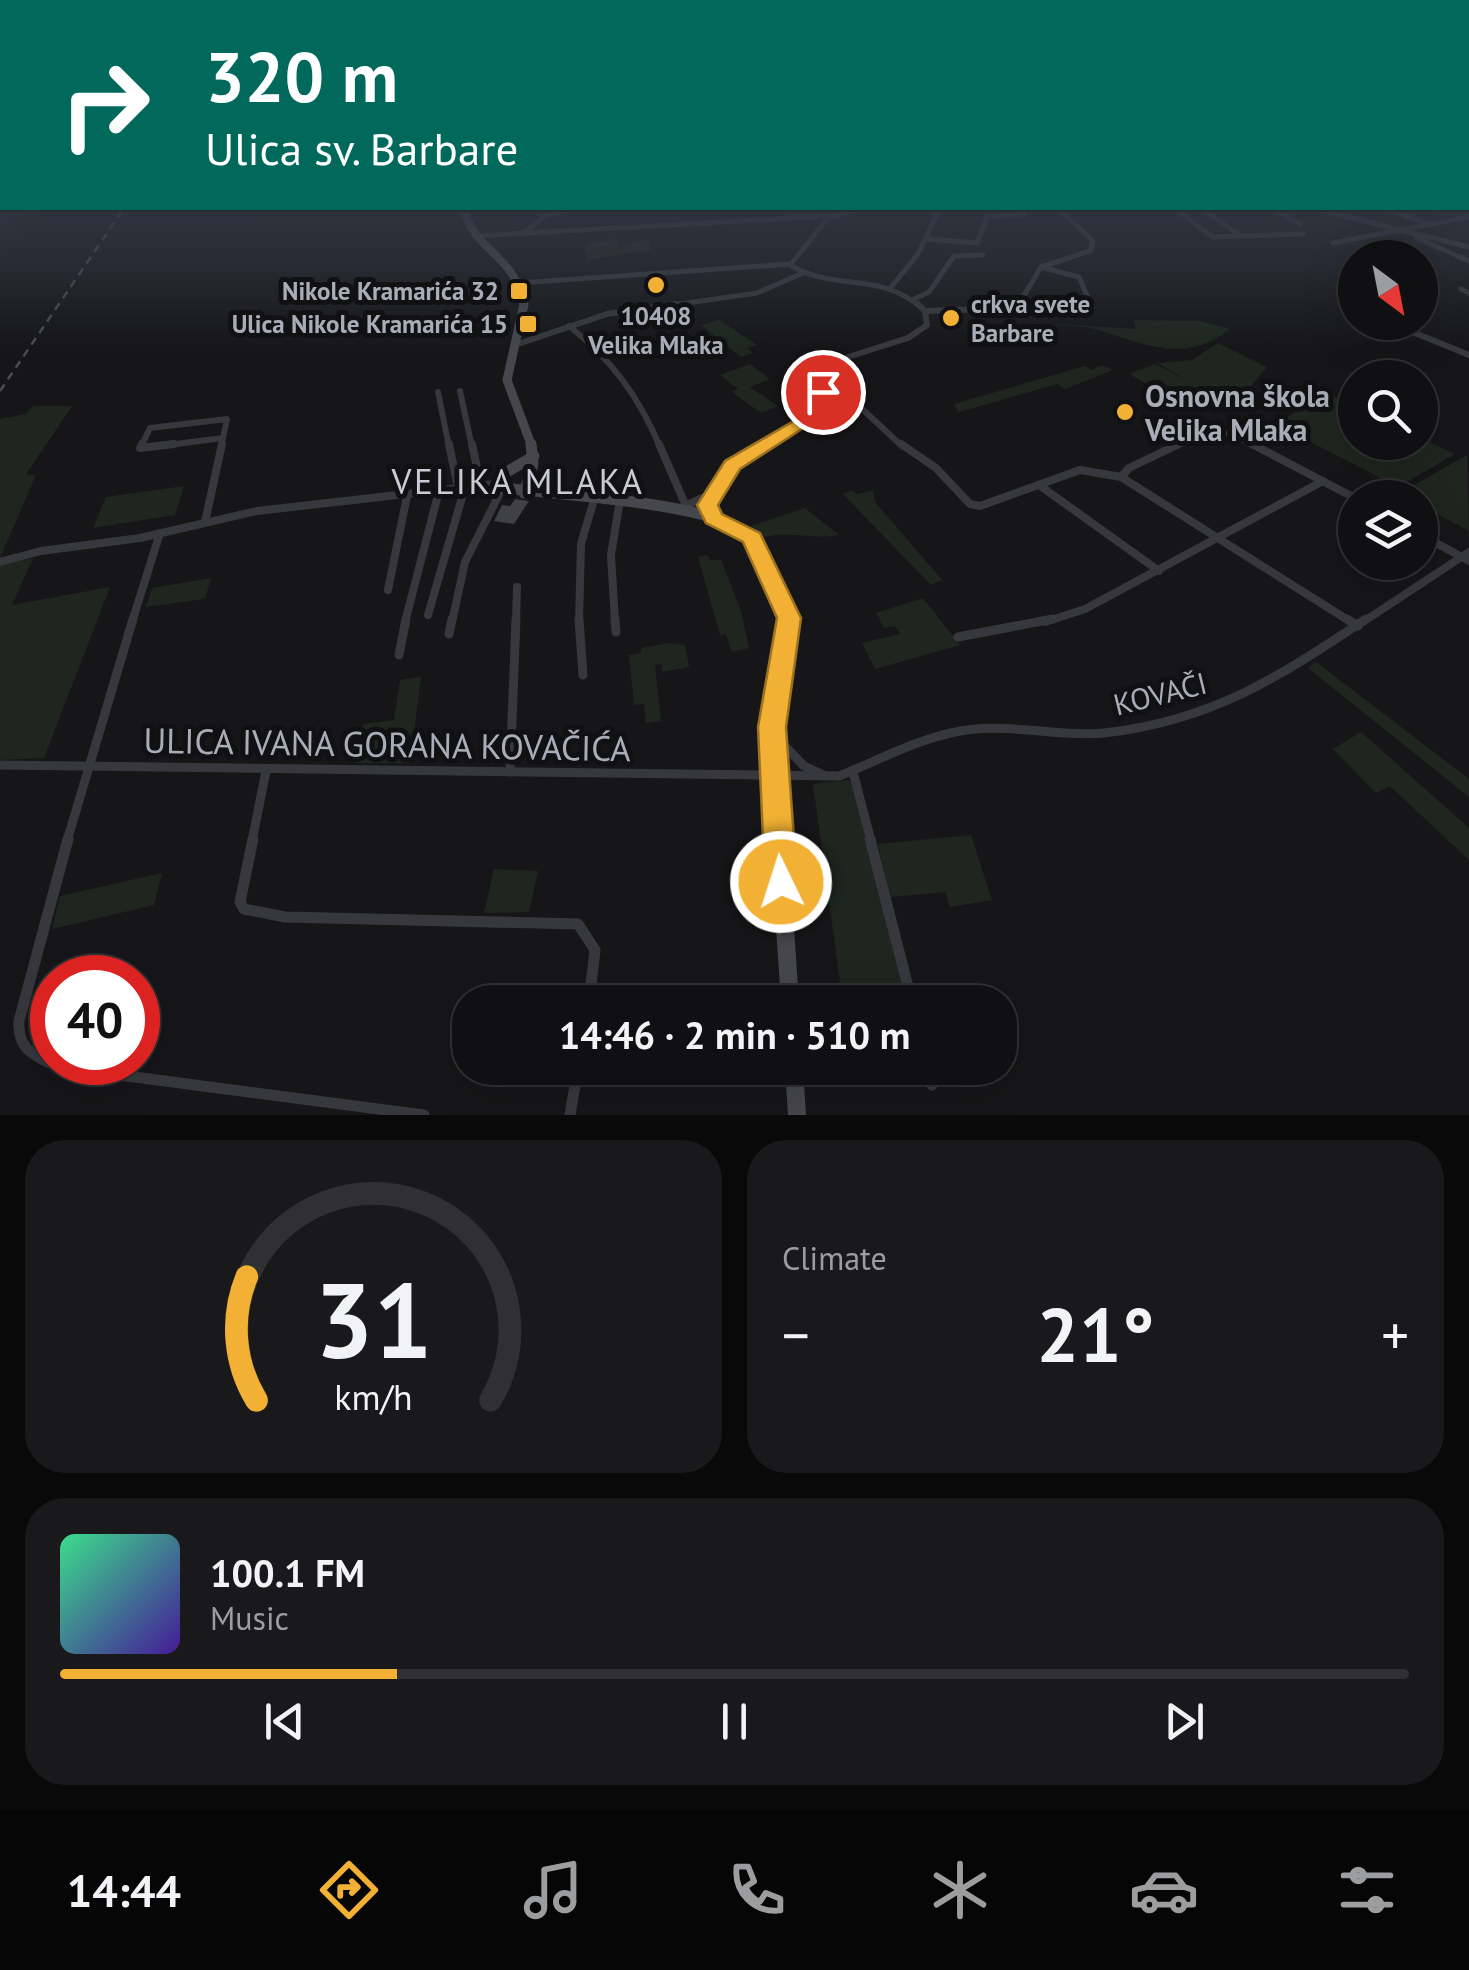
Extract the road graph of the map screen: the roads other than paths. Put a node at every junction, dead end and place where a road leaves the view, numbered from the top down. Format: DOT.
graph roads {
  1 [pos="488,246"];
  2 [pos="804,246"];
  3 [pos="922,246"];
  4 [pos="1093,246"];
  5 [pos="1440,246"];
  6 [pos="983,255"];
  7 [pos="1469,261"];
  8 [pos="789,264"];
  9 [pos="1041,268"];
  10 [pos="802,273"];
  11 [pos="519,283"];
  12 [pos="892,286"];
  13 [pos="914,299"];
  14 [pos="1016,308"];
  15 [pos="925,311"];
  16 [pos="569,326"];
  17 [pos="1431,340"];
  18 [pos="521,343"];
  19 [pos="1469,356"];
  20 [pos="460,391"];
  21 [pos="438,392"];
  22 [pos="823,392"];
  23 [pos="224,438"];
  24 [pos="534,456"];
  25 [pos="1121,477"];
  26 [pos="1323,481"];
  27 [pos="1039,485"];
  28 [pos="492,486"];
  29 [pos="462,488"];
  30 [pos="1338,489"];
  31 [pos="438,491"];
  32 [pos="524,493"];
  33 [pos="710,494"];
  34 [pos="408,496"];
  35 [pos="592,503"];
  36 [pos="619,506"];
  37 [pos="686,506"];
  38 [pos="672,509"];
  39 [pos="713,518"];
  40 [pos="206,522"];
  41 [pos="160,534"];
  42 [pos="1220,537"];
  43 [pos="1438,543"];
  44 [pos="1466,556"];
  45 [pos="0,562"];
  46 [pos="1159,571"];
  47 [pos="517,587"];
  48 [pos="388,590"];
  49 [pos="428,615"];
  50 [pos="1358,626"];
  51 [pos="616,632"];
  52 [pos="449,634"];
  53 [pos="958,636"];
  54 [pos="399,655"];
  55 [pos="582,675"];
  56 [pos="772,727"];
  57 [pos="0,765"];
  58 [pos="87,767"];
  59 [pos="266,770"];
  60 [pos="510,772"];
  61 [pos="853,772"];
  62 [pos="828,777"];
  63 [pos="773,778"];
  64 [pos="591,985"];
  65 [pos="789,985"];
  66 [pos="908,985"];
  67 [pos="575,1085"];
  68 [pos="795,1085"];
  69 [pos="424,1115"];
  70 [pos="570,1115"];
  71 [pos="797,1115"];
  1 -- 11 [label="main road"];
  2 -- 8 [label="street"];
  3 -- 12 [label="street"];
  4 -- 9 [label="street"];
  5 -- 7 [label="street"];
  6 -- 13 [label="street"];
  8 -- 10 [label="street"];
  8 -- 11 [label="street"];
  9 -- 14 [label="street"];
  9 -- 14 [label="street"];
  10 -- 12 [label="street"];
  10 -- 16 [label="street"];
  11 -- 18 [label="main road"];
  12 -- 13 [label="street"];
  13 -- 15 [label="street"];
  14 -- 15 [label="street"];
  15 -- 22 [label="street"];
  16 -- 18 [label="street"];
  16 -- 37 [label="street"];
  17 -- 19 [label="street"];
  18 -- 24 [label="main road"];
  20 -- 28 [label="street"];
  21 -- 29 [label="street"];
  22 -- 27 [label="street"];
  22 -- 33 [label="street"];
  23 -- 23 [label="street"];
  23 -- 40 [label="street"];
  24 -- 28 [label="main road"];
  24 -- 32 [label="main road"];
  25 -- 26 [label="street"];
  25 -- 27 [label="street"];
  25 -- 42 [label="street"];
  26 -- 30 [label="street"];
  26 -- 42 [label="street"];
  27 -- 46 [label="street"];
  28 -- 29 [label="street"];
  28 -- 32 [label="main road"];
  28 -- 52 [label="street"];
  29 -- 31 [label="street"];
  29 -- 49 [label="street"];
  31 -- 34 [label="street"];
  31 -- 54 [label="street"];
  32 -- 35 [label="main road"];
  33 -- 37 [label="street"];
  33 -- 39 [label="street"];
  34 -- 40 [label="street"];
  34 -- 48 [label="street"];
  35 -- 36 [label="main road"];
  35 -- 55 [label="street"];
  36 -- 38 [label="main road"];
  36 -- 51 [label="street"];
  37 -- 38 [label="street"];
  38 -- 39 [label="main road"];
  39 -- 56 [label="main road"];
  40 -- 41 [label="street"];
  41 -- 45 [label="street"];
  41 -- 58 [label="street"];
  42 -- 46 [label="street"];
  42 -- 50 [label="street"];
  43 -- 44 [label="street"];
  44 -- 50 [label="street, KOVAČI"];
  46 -- 53 [label="street"];
  47 -- 60 [label="street"];
  50 -- 61 [label="street, KOVAČI"];
  56 -- 62 [label="street"];
  56 -- 63 [label="main road"];
  57 -- 58 [label="street, ULICA IVANA GORANA KOVAČIĆA"];
  58 -- 59 [label="street, ULICA IVANA GORANA KOVAČIĆA"];
  58 -- 69 [label="street"];
  59 -- 60 [label="street, ULICA IVANA GORANA KOVAČIĆA"];
  59 -- 64 [label="street"];
  60 -- 63 [label="street, ULICA IVANA GORANA KOVAČIĆA"];
  61 -- 62 [label="street, KOVAČI"];
  61 -- 66 [label="street"];
  62 -- 63 [label="street, KOVAČI"];
  63 -- 65 [label="main road"];
  67 -- 70 [label="street"];
  68 -- 71 [label="main road"];
}
